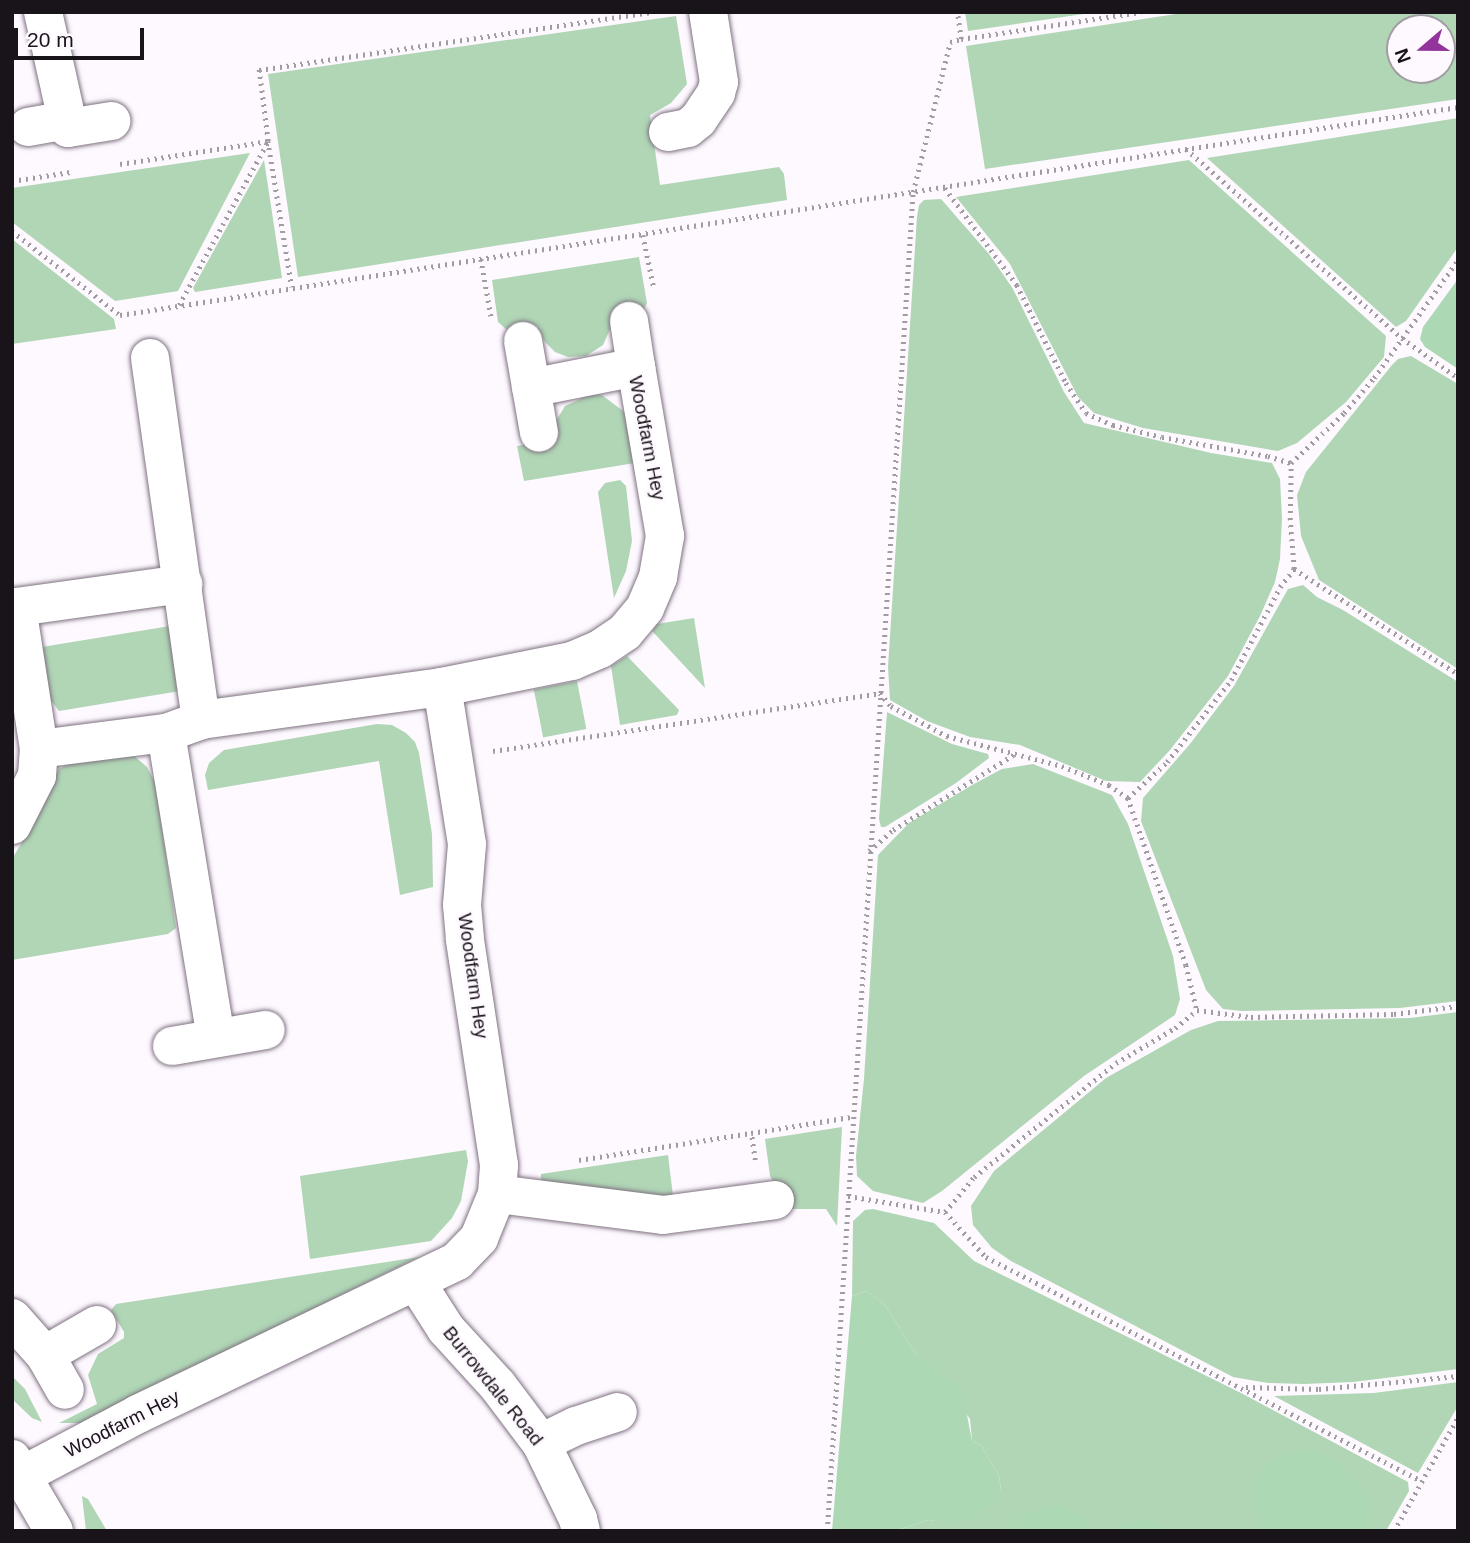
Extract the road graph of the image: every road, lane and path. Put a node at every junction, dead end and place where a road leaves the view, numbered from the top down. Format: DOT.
graph roads {
  1 [pos="43,12"];
  2 [pos="650,12"];
  3 [pos="708,12"];
  4 [pos="957,12"];
  5 [pos="1141,12"];
  6 [pos="961,39"];
  7 [pos="1458,107"];
  8 [pos="67,120"];
  9 [pos="111,121"];
  10 [pos="28,127"];
  11 [pos="668,132"];
  12 [pos="268,141"];
  13 [pos="1186,149"];
  14 [pos="107,166"];
  15 [pos="80,170"];
  16 [pos="12,181"];
  17 [pos="945,188"];
  18 [pos="914,192"];
  19 [pos="12,231"];
  20 [pos="1458,260"];
  21 [pos="292,287"];
  22 [pos="178,306"];
  23 [pos="629,321"];
  24 [pos="1402,338"];
  25 [pos="523,341"];
  26 [pos="150,358"];
  27 [pos="636,367"];
  28 [pos="1458,378"];
  29 [pos="531,388"];
  30 [pos="539,433"];
  31 [pos="1291,463"];
  32 [pos="1294,569"];
  33 [pos="183,584"];
  34 [pos="1458,674"];
  35 [pos="442,687"];
  36 [pos="880,693"];
  37 [pos="184,726"];
  38 [pos="39,749"];
  39 [pos="1017,752"];
  40 [pos="452,757"];
  41 [pos="1128,798"];
  42 [pos="12,825"];
  43 [pos="869,851"];
  44 [pos="1458,1006"];
  45 [pos="1196,1010"];
  46 [pos="266,1030"];
  47 [pos="216,1038"];
  48 [pos="172,1046"];
  49 [pos="852,1117"];
  50 [pos="751,1133"];
  51 [pos="569,1162"];
  52 [pos="497,1194"];
  53 [pos="848,1195"];
  54 [pos="768,1201"];
  55 [pos="945,1212"];
  56 [pos="416,1282"];
  57 [pos="12,1318"];
  58 [pos="97,1325"];
  59 [pos="45,1355"];
  60 [pos="1458,1376"];
  61 [pos="1241,1387"];
  62 [pos="65,1390"];
  63 [pos="618,1412"];
  64 [pos="1458,1417"];
  65 [pos="541,1443"];
  66 [pos="17,1468"];
  67 [pos="1422,1480"];
  68 [pos="54,1531"];
  69 [pos="581,1531"];
  70 [pos="827,1531"];
  71 [pos="1394,1531"];
  1 -- 8 [label="street"];
  2 -- 12 [label="path"];
  3 -- 11 [label="street"];
  4 -- 6 [label="path"];
  5 -- 6 [label="path"];
  6 -- 18 [label="path"];
  7 -- 13 [label="path"];
  8 -- 9 [label="street"];
  8 -- 10 [label="street"];
  12 -- 14 [label="path"];
  12 -- 21 [label="path"];
  12 -- 22 [label="path"];
  13 -- 17 [label="path"];
  13 -- 24 [label="path"];
  15 -- 16 [label="path"];
  17 -- 18 [label="path"];
  17 -- 31 [label="path"];
  18 -- 21 [label="path"];
  18 -- 36 [label="path"];
  19 -- 22 [label="path"];
  20 -- 24 [label="path"];
  21 -- 22 [label="path"];
  23 -- 27 [label="street"];
  24 -- 28 [label="path"];
  24 -- 31 [label="path"];
  25 -- 29 [label="street"];
  26 -- 33 [label="street"];
  27 -- 29 [label="street, Woodfarm Hey"];
  27 -- 35 [label="street, Woodfarm Hey"];
  29 -- 30 [label="street"];
  31 -- 32 [label="path"];
  32 -- 34 [label="path"];
  32 -- 41 [label="path"];
  33 -- 37 [label="street"];
  33 -- 38 [label="street"];
  35 -- 37 [label="street"];
  35 -- 40 [label="street, Woodfarm Hey"];
  36 -- 39 [label="path"];
  36 -- 40 [label="path"];
  36 -- 43 [label="path"];
  37 -- 38 [label="street"];
  37 -- 47 [label="street"];
  38 -- 42 [label="street"];
  39 -- 41 [label="path"];
  39 -- 43 [label="path"];
  40 -- 52 [label="street, Woodfarm Hey"];
  41 -- 45 [label="path"];
  43 -- 49 [label="path"];
  44 -- 45 [label="path"];
  45 -- 55 [label="path"];
  46 -- 47 [label="street"];
  47 -- 48 [label="street"];
  49 -- 50 [label="path"];
  49 -- 53 [label="path"];
  50 -- 51 [label="path"];
  50 -- 54 [label="path"];
  52 -- 54 [label="street"];
  52 -- 56 [label="street, Woodfarm Hey"];
  53 -- 55 [label="path"];
  53 -- 70 [label="path"];
  55 -- 61 [label="path"];
  56 -- 65 [label="street, Burrowdale Road"];
  56 -- 66 [label="street, Woodfarm Hey"];
  57 -- 59 [label="street"];
  58 -- 59 [label="street"];
  59 -- 62 [label="street"];
  60 -- 61 [label="path"];
  61 -- 67 [label="path"];
  63 -- 65 [label="street"];
  64 -- 67 [label="path"];
  65 -- 69 [label="street, Burrowdale Road"];
  66 -- 68 [label="street"];
  67 -- 71 [label="path"];
}
